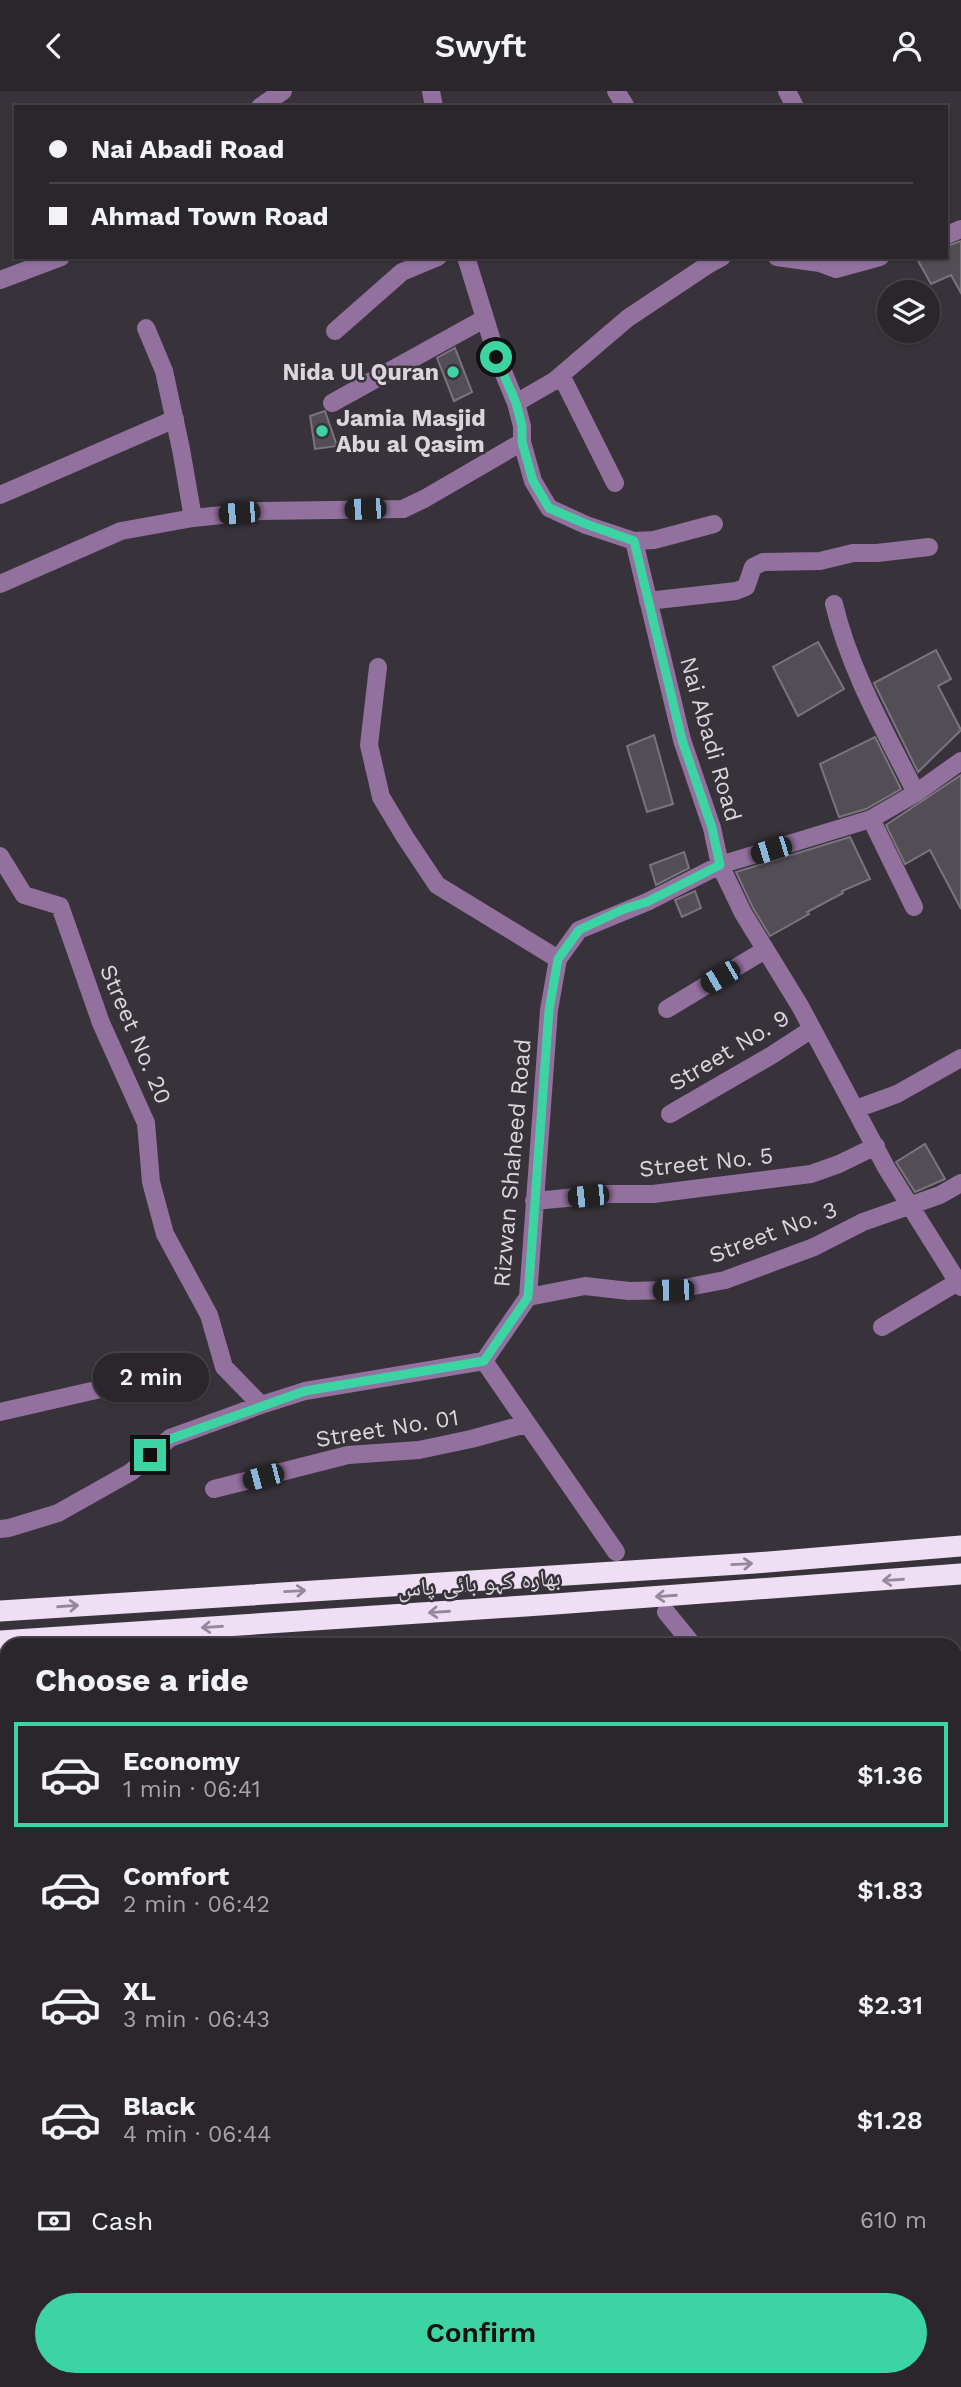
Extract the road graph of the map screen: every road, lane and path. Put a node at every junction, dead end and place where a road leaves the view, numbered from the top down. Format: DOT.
graph roads {
  1 [pos="283,91"];
  2 [pos="263,105"];
  3 [pos="56,259"];
  4 [pos="433,259"];
  5 [pos="467,259"];
  6 [pos="719,259"];
  7 [pos="873,259"];
  8 [pos="812,260"];
  9 [pos="0,280"];
  10 [pos="484,319"];
  11 [pos="146,328"];
  12 [pos="335,331"];
  13 [pos="561,375"];
  14 [pos="331,403"];
  15 [pos="516,403"];
  16 [pos="175,419"];
  17 [pos="522,442"];
  18 [pos="615,483"];
  19 [pos="0,495"];
  20 [pos="193,518"];
  21 [pos="714,524"];
  22 [pos="634,541"];
  23 [pos="929,547"];
  24 [pos="0,584"];
  25 [pos="648,601"];
  26 [pos="834,604"];
  27 [pos="377,667"];
  28 [pos="961,761"];
  29 [pos="916,793"];
  30 [pos="871,819"];
  31 [pos="0,856"];
  32 [pos="720,865"];
  33 [pos="914,907"];
  34 [pos="765,950"];
  35 [pos="558,959"];
  36 [pos="667,1009"];
  37 [pos="813,1029"];
  38 [pos="961,1058"];
  39 [pos="856,1109"];
  40 [pos="670,1114"];
  41 [pos="876,1146"];
  42 [pos="961,1183"];
  43 [pos="534,1201"];
  44 [pos="909,1207"];
  45 [pos="960,1283"];
  46 [pos="528,1297"];
  47 [pos="882,1327"];
  48 [pos="484,1361"];
  49 [pos="131,1383"];
  50 [pos="261,1405"];
  51 [pos="0,1412"];
  52 [pos="527,1424"];
  53 [pos="214,1489"];
  54 [pos="0,1529"];
  55 [pos="961,1546"];
  56 [pos="616,1552"];
  57 [pos="961,1574"];
  58 [pos="0,1611"];
  59 [pos="666,1612"];
  60 [pos="45,1638"];
  61 [pos="687,1638"];
  1 -- 2 [label="street"];
  3 -- 9 [label="street"];
  4 -- 12 [label="street"];
  5 -- 10 [label="street"];
  6 -- 13 [label="street"];
  7 -- 8 [label="street"];
  10 -- 14 [label="street"];
  10 -- 15 [label="street"];
  11 -- 16 [label="street"];
  13 -- 15 [label="street"];
  13 -- 18 [label="street"];
  15 -- 17 [label="street"];
  16 -- 19 [label="street"];
  16 -- 20 [label="street"];
  17 -- 20 [label="street"];
  17 -- 22 [label="street"];
  20 -- 24 [label="street"];
  21 -- 22 [label="street"];
  22 -- 25 [label="street, Nai Abadi Road"];
  23 -- 25 [label="street"];
  25 -- 32 [label="street, Nai Abadi Road"];
  26 -- 29 [label="street"];
  27 -- 35 [label="street"];
  28 -- 29 [label="street, Rizwan Shaheed Road"];
  29 -- 30 [label="street, Rizwan Shaheed Road"];
  30 -- 32 [label="street, Rizwan Shaheed Road"];
  30 -- 33 [label="street"];
  31 -- 50 [label="street, Street No. 20"];
  32 -- 34 [label="street, Nai Abadi Road"];
  32 -- 35 [label="street, Rizwan Shaheed Road"];
  34 -- 36 [label="street"];
  34 -- 37 [label="street, Nai Abadi Road"];
  35 -- 43 [label="street, Rizwan Shaheed Road"];
  37 -- 39 [label="street, Nai Abadi Road"];
  37 -- 40 [label="street, Street No. 9"];
  38 -- 39 [label="street"];
  39 -- 41 [label="street, Nai Abadi Road"];
  41 -- 43 [label="street, Street No. 5"];
  41 -- 44 [label="street, Nai Abadi Road"];
  42 -- 44 [label="street"];
  43 -- 46 [label="street, Rizwan Shaheed Road"];
  44 -- 45 [label="street, Nai Abadi Road"];
  44 -- 46 [label="street, Street No. 3"];
  45 -- 47 [label="street"];
  46 -- 48 [label="street, Rizwan Shaheed Road"];
  48 -- 50 [label="street"];
  48 -- 52 [label="street"];
  49 -- 51 [label="street"];
  50 -- 54 [label="street"];
  52 -- 53 [label="street, Street No. 01"];
  52 -- 56 [label="street"];
  58 -- 55 [label="highway, بھارہ کہو بائی پاس, one-way"];
  57 -- 60 [label="highway, بھارہ کہو بائی پاس, one-way"];
  59 -- 61 [label="street"];
}
